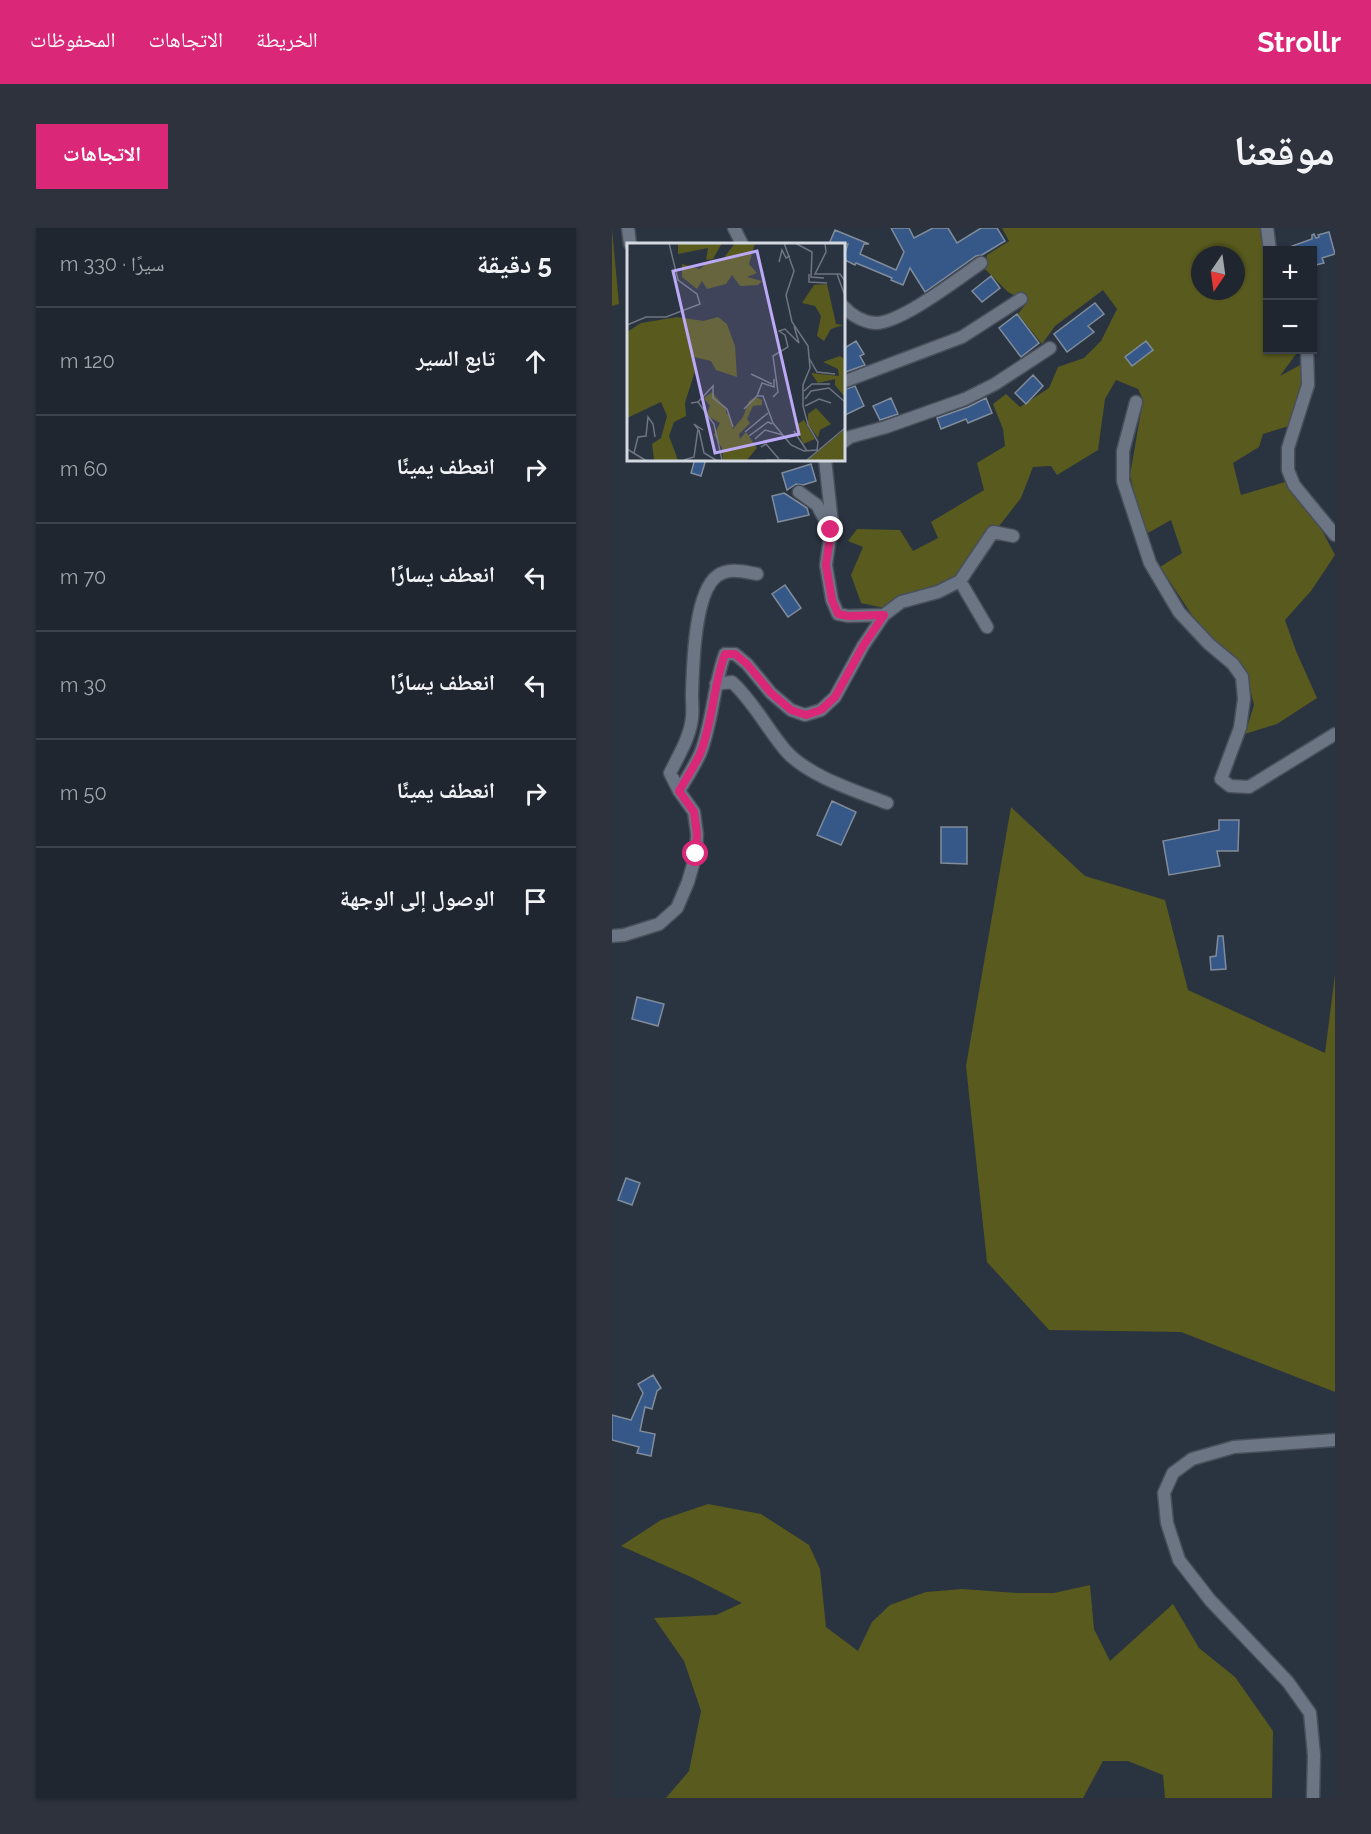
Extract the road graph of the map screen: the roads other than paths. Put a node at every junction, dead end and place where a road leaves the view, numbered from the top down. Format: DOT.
graph roads {
  1 [pos="628,228"];
  2 [pos="734,228"];
  3 [pos="1267,228"];
  4 [pos="630,243"];
  5 [pos="744,243"];
  6 [pos="1269,246"];
  7 [pos="981,263"];
  8 [pos="1022,299"];
  9 [pos="844,307"];
  10 [pos="1050,348"];
  11 [pos="1307,354"];
  12 [pos="844,382"];
  13 [pos="1136,402"];
  14 [pos="844,441"];
  15 [pos="825,460"];
  16 [pos="798,492"];
  17 [pos="831,530"];
  18 [pos="1335,535"];
  19 [pos="1013,536"];
  20 [pos="758,574"];
  21 [pos="960,581"];
  22 [pos="884,615"];
  23 [pos="987,627"];
  24 [pos="716,684"];
  25 [pos="1335,734"];
  26 [pos="679,791"];
  27 [pos="887,803"];
  28 [pos="612,936"];
  29 [pos="1335,1440"];
  30 [pos="1313,1798"];
  1 -- 4 [label="street"];
  2 -- 5 [label="street"];
  3 -- 6 [label="street"];
  7 -- 9 [label="street"];
  8 -- 12 [label="street"];
  10 -- 14 [label="street"];
  11 -- 18 [label="street"];
  13 -- 25 [label="street"];
  15 -- 17 [label="street"];
  16 -- 17 [label="street"];
  17 -- 22 [label="street"];
  19 -- 21 [label="street"];
  20 -- 26 [label="street"];
  21 -- 22 [label="street"];
  21 -- 23 [label="street"];
  22 -- 24 [label="street"];
  24 -- 26 [label="street"];
  24 -- 27 [label="street"];
  26 -- 28 [label="street"];
  29 -- 30 [label="street"];
}
